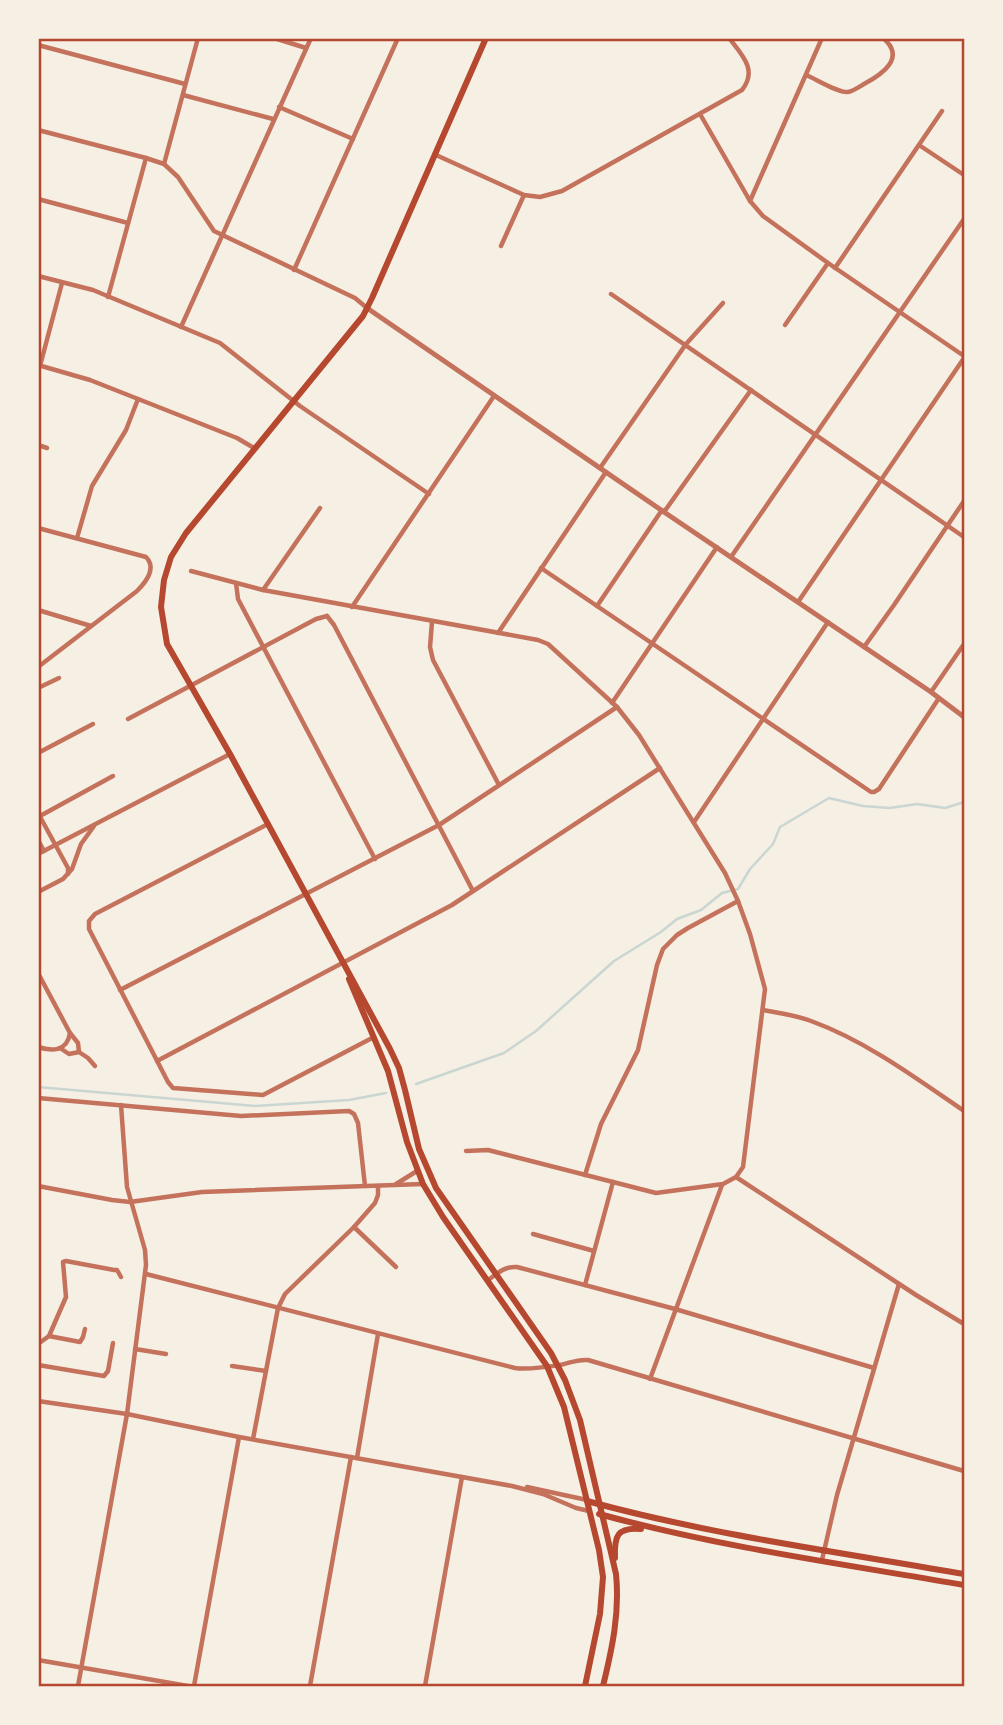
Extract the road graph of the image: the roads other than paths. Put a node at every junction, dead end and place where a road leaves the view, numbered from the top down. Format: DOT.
graph roads {
  1 [pos="198,38"];
  2 [pos="274,38"];
  3 [pos="311,38"];
  4 [pos="398,38"];
  5 [pos="486,38"];
  6 [pos="729,38"];
  7 [pos="822,38"];
  8 [pos="883,38"];
  9 [pos="38,45"];
  10 [pos="306,48"];
  11 [pos="806,75"];
  12 [pos="186,84"];
  13 [pos="183,95"];
  14 [pos="279,107"];
  15 [pos="943,111"];
  16 [pos="700,114"];
  17 [pos="273,119"];
  18 [pos="38,130"];
  19 [pos="353,139"];
  20 [pos="919,145"];
  21 [pos="436,155"];
  22 [pos="146,158"];
  23 [pos="164,164"];
  24 [pos="964,175"];
  25 [pos="524,195"];
  26 [pos="38,199"];
  27 [pos="750,201"];
  28 [pos="964,219"];
  29 [pos="128,223"];
  30 [pos="222,235"];
  31 [pos="501,246"];
  32 [pos="828,263"];
  33 [pos="835,268"];
  34 [pos="294,270"];
  35 [pos="38,276"];
  36 [pos="62,283"];
  37 [pos="611,294"];
  38 [pos="108,297"];
  39 [pos="723,303"];
  40 [pos="367,308"];
  41 [pos="901,312"];
  42 [pos="785,325"];
  43 [pos="181,327"];
  44 [pos="686,344"];
  45 [pos="964,358"];
  46 [pos="39,365"];
  47 [pos="751,390"];
  48 [pos="494,396"];
  49 [pos="138,399"];
  50 [pos="293,401"];
  51 [pos="816,434"];
  52 [pos="38,445"];
  53 [pos="47,448"];
  54 [pos="254,448"];
  55 [pos="603,470"];
  56 [pos="882,480"];
  57 [pos="429,494"];
  58 [pos="964,501"];
  59 [pos="320,508"];
  60 [pos="663,511"];
  61 [pos="948,525"];
  62 [pos="38,528"];
  63 [pos="964,537"];
  64 [pos="77,538"];
  65 [pos="717,547"];
  66 [pos="731,556"];
  67 [pos="541,569"];
  68 [pos="191,571"];
  69 [pos="236,583"];
  70 [pos="263,590"];
  71 [pos="797,602"];
  72 [pos="597,606"];
  73 [pos="352,607"];
  74 [pos="38,610"];
  75 [pos="432,622"];
  76 [pos="828,622"];
  77 [pos="92,626"];
  78 [pos="498,634"];
  79 [pos="652,644"];
  80 [pos="964,644"];
  81 [pos="263,647"];
  82 [pos="864,647"];
  83 [pos="38,667"];
  84 [pos="59,678"];
  85 [pos="191,685"];
  86 [pos="38,688"];
  87 [pos="931,692"];
  88 [pos="939,698"];
  89 [pos="615,705"];
  90 [pos="964,716"];
  91 [pos="763,718"];
  92 [pos="128,719"];
  93 [pos="93,724"];
  94 [pos="38,753"];
  95 [pos="230,754"];
  96 [pos="660,768"];
  97 [pos="113,776"];
  98 [pos="499,785"];
  99 [pos="39,815"];
  100 [pos="694,822"];
  101 [pos="97,823"];
  102 [pos="268,824"];
  103 [pos="439,825"];
  104 [pos="38,840"];
  105 [pos="55,845"];
  106 [pos="44,851"];
  107 [pos="38,854"];
  108 [pos="375,859"];
  109 [pos="65,863"];
  110 [pos="74,863"];
  111 [pos="68,874"];
  112 [pos="38,891"];
  113 [pos="473,891"];
  114 [pos="307,894"];
  115 [pos="737,900"];
  116 [pos="344,965"];
  117 [pos="38,973"];
  118 [pos="120,990"];
  119 [pos="763,1010"];
  120 [pos="70,1033"];
  121 [pos="374,1037"];
  122 [pos="38,1047"];
  123 [pos="60,1048"];
  124 [pos="79,1052"];
  125 [pos="157,1061"];
  126 [pos="95,1066"];
  127 [pos="38,1098"];
  128 [pos="121,1105"];
  129 [pos="964,1111"];
  130 [pos="467,1151"];
  131 [pos="417,1171"];
  132 [pos="585,1175"];
  133 [pos="736,1177"];
  134 [pos="613,1182"];
  135 [pos="396,1184"];
  136 [pos="423,1184"];
  137 [pos="723,1184"];
  138 [pos="38,1186"];
  139 [pos="365,1186"];
  140 [pos="378,1186"];
  141 [pos="130,1202"];
  142 [pos="354,1227"];
  143 [pos="533,1234"];
  144 [pos="594,1251"];
  145 [pos="396,1267"];
  146 [pos="146,1274"];
  147 [pos="496,1274"];
  148 [pos="121,1277"];
  149 [pos="488,1280"];
  150 [pos="900,1284"];
  151 [pos="585,1285"];
  152 [pos="278,1308"];
  153 [pos="675,1309"];
  154 [pos="964,1324"];
  155 [pos="85,1329"];
  156 [pos="378,1334"];
  157 [pos="49,1336"];
  158 [pos="113,1343"];
  159 [pos="38,1344"];
  160 [pos="135,1349"];
  161 [pos="166,1354"];
  162 [pos="38,1365"];
  163 [pos="558,1365"];
  164 [pos="233,1366"];
  165 [pos="547,1366"];
  166 [pos="874,1368"];
  167 [pos="266,1371"];
  168 [pos="650,1378"];
  169 [pos="38,1401"];
  170 [pos="127,1414"];
  171 [pos="239,1437"];
  172 [pos="854,1438"];
  173 [pos="253,1439"];
  174 [pos="354,1458"];
  175 [pos="964,1471"];
  176 [pos="463,1477"];
  177 [pos="512,1486"];
  178 [pos="587,1501"];
  179 [pos="599,1504"];
  180 [pos="590,1511"];
  181 [pos="601,1515"];
  182 [pos="657,1530"];
  183 [pos="825,1550"];
  184 [pos="822,1560"];
  185 [pos="616,1574"];
  186 [pos="964,1574"];
  187 [pos="964,1585"];
  188 [pos="38,1660"];
  189 [pos="81,1667"];
  190 [pos="78,1686"];
  191 [pos="188,1686"];
  192 [pos="194,1686"];
  193 [pos="310,1686"];
  194 [pos="425,1686"];
  195 [pos="585,1686"];
  196 [pos="603,1686"];
  1 -- 12 [label="street"];
  2 -- 10 [label="street"];
  3 -- 10 [label="street"];
  4 -- 19 [label="street"];
  5 -- 21 [label="main road"];
  6 -- 16 [label="street"];
  7 -- 11 [label="street"];
  8 -- 11 [label="street"];
  9 -- 12 [label="street"];
  10 -- 14 [label="street"];
  11 -- 27 [label="street"];
  12 -- 13 [label="street"];
  13 -- 17 [label="street"];
  13 -- 23 [label="street"];
  14 -- 17 [label="street"];
  14 -- 19 [label="street"];
  15 -- 20 [label="street"];
  16 -- 25 [label="street"];
  16 -- 27 [label="street"];
  17 -- 30 [label="street"];
  18 -- 22 [label="street"];
  19 -- 34 [label="street"];
  20 -- 24 [label="street"];
  20 -- 33 [label="street"];
  21 -- 25 [label="street"];
  21 -- 40 [label="main road"];
  22 -- 23 [label="street"];
  22 -- 29 [label="street"];
  23 -- 30 [label="street"];
  25 -- 31 [label="street"];
  26 -- 29 [label="street"];
  27 -- 32 [label="street"];
  28 -- 41 [label="street"];
  29 -- 38 [label="street"];
  30 -- 34 [label="street"];
  30 -- 43 [label="street"];
  32 -- 33 [label="street"];
  32 -- 42 [label="street"];
  33 -- 41 [label="street"];
  34 -- 40 [label="street"];
  35 -- 36 [label="street"];
  36 -- 38 [label="street"];
  36 -- 46 [label="street"];
  37 -- 44 [label="street"];
  38 -- 43 [label="street"];
  39 -- 44 [label="street"];
  40 -- 48 [label="street"];
  40 -- 50 [label="main road"];
  41 -- 45 [label="street"];
  41 -- 51 [label="street"];
  43 -- 50 [label="street"];
  44 -- 47 [label="street"];
  44 -- 55 [label="street"];
  45 -- 56 [label="street"];
  46 -- 49 [label="street"];
  47 -- 51 [label="street"];
  47 -- 60 [label="street"];
  48 -- 55 [label="street"];
  48 -- 57 [label="street"];
  49 -- 54 [label="street"];
  49 -- 64 [label="street"];
  50 -- 54 [label="main road"];
  50 -- 57 [label="street"];
  51 -- 56 [label="street"];
  51 -- 66 [label="street"];
  52 -- 53 [label="street"];
  54 -- 85 [label="main road"];
  55 -- 60 [label="street"];
  55 -- 67 [label="street"];
  56 -- 61 [label="street"];
  56 -- 71 [label="street"];
  57 -- 73 [label="street"];
  58 -- 61 [label="street"];
  59 -- 70 [label="street"];
  60 -- 65 [label="street"];
  60 -- 72 [label="street"];
  61 -- 63 [label="street"];
  61 -- 82 [label="street"];
  62 -- 64 [label="street"];
  64 -- 77 [label="street"];
  65 -- 66 [label="street"];
  65 -- 79 [label="street"];
  66 -- 71 [label="street"];
  67 -- 72 [label="street"];
  67 -- 78 [label="street"];
  68 -- 69 [label="street"];
  69 -- 70 [label="street"];
  69 -- 81 [label="street"];
  70 -- 73 [label="street"];
  71 -- 76 [label="street"];
  72 -- 79 [label="street"];
  73 -- 75 [label="street"];
  74 -- 77 [label="street"];
  75 -- 78 [label="street"];
  75 -- 98 [label="street"];
  76 -- 82 [label="street"];
  76 -- 91 [label="street"];
  77 -- 83 [label="street"];
  78 -- 89 [label="street"];
  79 -- 89 [label="street"];
  79 -- 91 [label="street"];
  80 -- 87 [label="street"];
  81 -- 85 [label="street"];
  81 -- 103 [label="street"];
  81 -- 108 [label="street"];
  82 -- 87 [label="street"];
  84 -- 86 [label="street"];
  85 -- 92 [label="street"];
  85 -- 95 [label="main road"];
  87 -- 88 [label="street"];
  88 -- 90 [label="street"];
  88 -- 91 [label="street"];
  89 -- 96 [label="street"];
  89 -- 98 [label="street"];
  91 -- 100 [label="street"];
  93 -- 94 [label="street"];
  95 -- 101 [label="street"];
  95 -- 102 [label="main road"];
  96 -- 100 [label="street"];
  96 -- 113 [label="street"];
  97 -- 99 [label="street"];
  98 -- 103 [label="street"];
  99 -- 105 [label="street"];
  100 -- 115 [label="street"];
  101 -- 105 [label="street"];
  101 -- 110 [label="street"];
  102 -- 114 [label="main road"];
  102 -- 118 [label="street"];
  103 -- 108 [label="street"];
  103 -- 113 [label="street"];
  104 -- 106 [label="street"];
  105 -- 106 [label="street"];
  105 -- 109 [label="street"];
  106 -- 107 [label="street"];
  108 -- 114 [label="street"];
  109 -- 110 [label="street"];
  109 -- 111 [label="street"];
  110 -- 111 [label="street"];
  111 -- 112 [label="street"];
  113 -- 116 [label="street"];
  114 -- 116 [label="main road"];
  114 -- 118 [label="street"];
  115 -- 119 [label="street"];
  115 -- 132 [label="street"];
  116 -- 121 [label="main road"];
  116 -- 125 [label="street"];
  116 -- 147 [label="main road"];
  117 -- 120 [label="street"];
  118 -- 125 [label="street"];
  119 -- 129 [label="street"];
  119 -- 133 [label="street"];
  120 -- 123 [label="street"];
  120 -- 124 [label="street"];
  121 -- 125 [label="street"];
  121 -- 131 [label="main road"];
  122 -- 123 [label="street"];
  123 -- 124 [label="street"];
  124 -- 126 [label="street"];
  127 -- 128 [label="street"];
  128 -- 139 [label="street"];
  128 -- 141 [label="street"];
  130 -- 132 [label="street"];
  131 -- 135 [label="street"];
  131 -- 136 [label="main road"];
  132 -- 134 [label="street"];
  133 -- 137 [label="street"];
  133 -- 150 [label="street"];
  134 -- 137 [label="street"];
  134 -- 144 [label="street"];
  135 -- 136 [label="street"];
  135 -- 140 [label="street"];
  136 -- 149 [label="main road"];
  137 -- 153 [label="street"];
  138 -- 141 [label="street"];
  139 -- 140 [label="street"];
  139 -- 141 [label="street"];
  140 -- 142 [label="street"];
  141 -- 146 [label="street"];
  142 -- 145 [label="street"];
  142 -- 152 [label="street"];
  143 -- 144 [label="street"];
  144 -- 151 [label="street"];
  146 -- 152 [label="street"];
  146 -- 160 [label="street"];
  147 -- 149 [label="street"];
  147 -- 151 [label="street"];
  147 -- 163 [label="main road"];
  148 -- 157 [label="street"];
  149 -- 165 [label="main road"];
  150 -- 154 [label="street"];
  150 -- 166 [label="street"];
  151 -- 153 [label="street"];
  152 -- 156 [label="street"];
  152 -- 167 [label="street"];
  153 -- 166 [label="street"];
  153 -- 168 [label="street"];
  155 -- 157 [label="street"];
  156 -- 165 [label="street"];
  156 -- 174 [label="street"];
  157 -- 159 [label="street"];
  158 -- 162 [label="street"];
  160 -- 161 [label="street"];
  160 -- 170 [label="street"];
  163 -- 165 [label="street"];
  163 -- 168 [label="street"];
  163 -- 179 [label="main road"];
  164 -- 167 [label="street"];
  165 -- 178 [label="main road"];
  166 -- 172 [label="street"];
  167 -- 173 [label="street"];
  168 -- 172 [label="street"];
  169 -- 170 [label="street"];
  170 -- 171 [label="street"];
  170 -- 189 [label="street"];
  171 -- 173 [label="street"];
  171 -- 192 [label="street"];
  172 -- 175 [label="street"];
  172 -- 183 [label="street"];
  173 -- 174 [label="street"];
  174 -- 176 [label="street"];
  174 -- 193 [label="street"];
  176 -- 177 [label="street"];
  176 -- 194 [label="street"];
  177 -- 178 [label="street"];
  177 -- 180 [label="street"];
  178 -- 179 [label="main road"];
  178 -- 180 [label="main road"];
  179 -- 181 [label="main road"];
  179 -- 183 [label="main road"];
  180 -- 181 [label="main road"];
  180 -- 195 [label="main road"];
  181 -- 182 [label="main road"];
  181 -- 185 [label="main road"];
  182 -- 184 [label="main road"];
  182 -- 185 [label="main road"];
  183 -- 184 [label="street"];
  183 -- 186 [label="main road"];
  184 -- 187 [label="main road"];
  185 -- 196 [label="main road"];
  188 -- 189 [label="street"];
  189 -- 190 [label="street"];
  189 -- 191 [label="street"];
}
